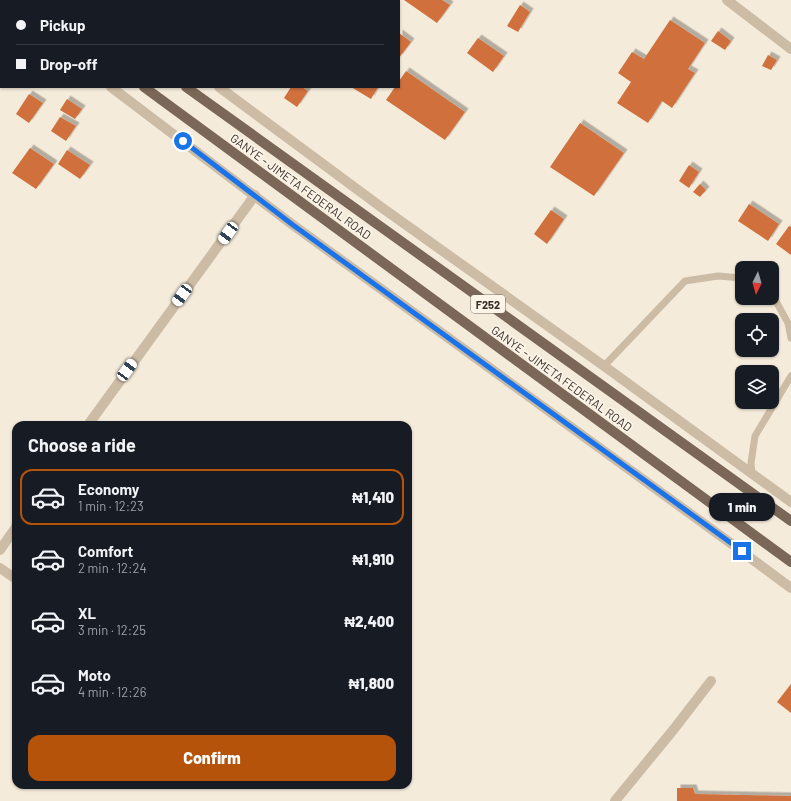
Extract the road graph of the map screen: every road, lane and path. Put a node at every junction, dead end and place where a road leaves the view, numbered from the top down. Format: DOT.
graph roads {
  1 [pos="727,0"];
  2 [pos="791,49"];
  3 [pos="112,88"];
  4 [pos="145,88"];
  5 [pos="187,88"];
  6 [pos="220,88"];
  7 [pos="255,195"];
  8 [pos="735,277"];
  9 [pos="778,305"];
  10 [pos="791,338"];
  11 [pos="604,366"];
  12 [pos="791,376"];
  13 [pos="91,421"];
  14 [pos="752,474"];
  15 [pos="791,502"];
  16 [pos="791,521"];
  17 [pos="12,533"];
  18 [pos="0,550"];
  19 [pos="791,562"];
  20 [pos="0,568"];
  21 [pos="12,576"];
  22 [pos="791,588"];
  23 [pos="711,681"];
  24 [pos="615,801"];
  1 -- 2 [label="street"];
  3 -- 7 [label="street"];
  4 -- 19 [label="main road, GANYE - JIMETA FEDERAL ROAD / F252"];
  5 -- 16 [label="main road, GANYE - JIMETA FEDERAL ROAD / F252"];
  6 -- 11 [label="street"];
  7 -- 13 [label="street"];
  7 -- 22 [label="street"];
  8 -- 11 [label="lane"];
  9 -- 10 [label="lane"];
  11 -- 14 [label="street"];
  12 -- 14 [label="lane"];
  14 -- 15 [label="street"];
  17 -- 18 [label="street"];
  20 -- 21 [label="street"];
  23 -- 24 [label="street"];
}
